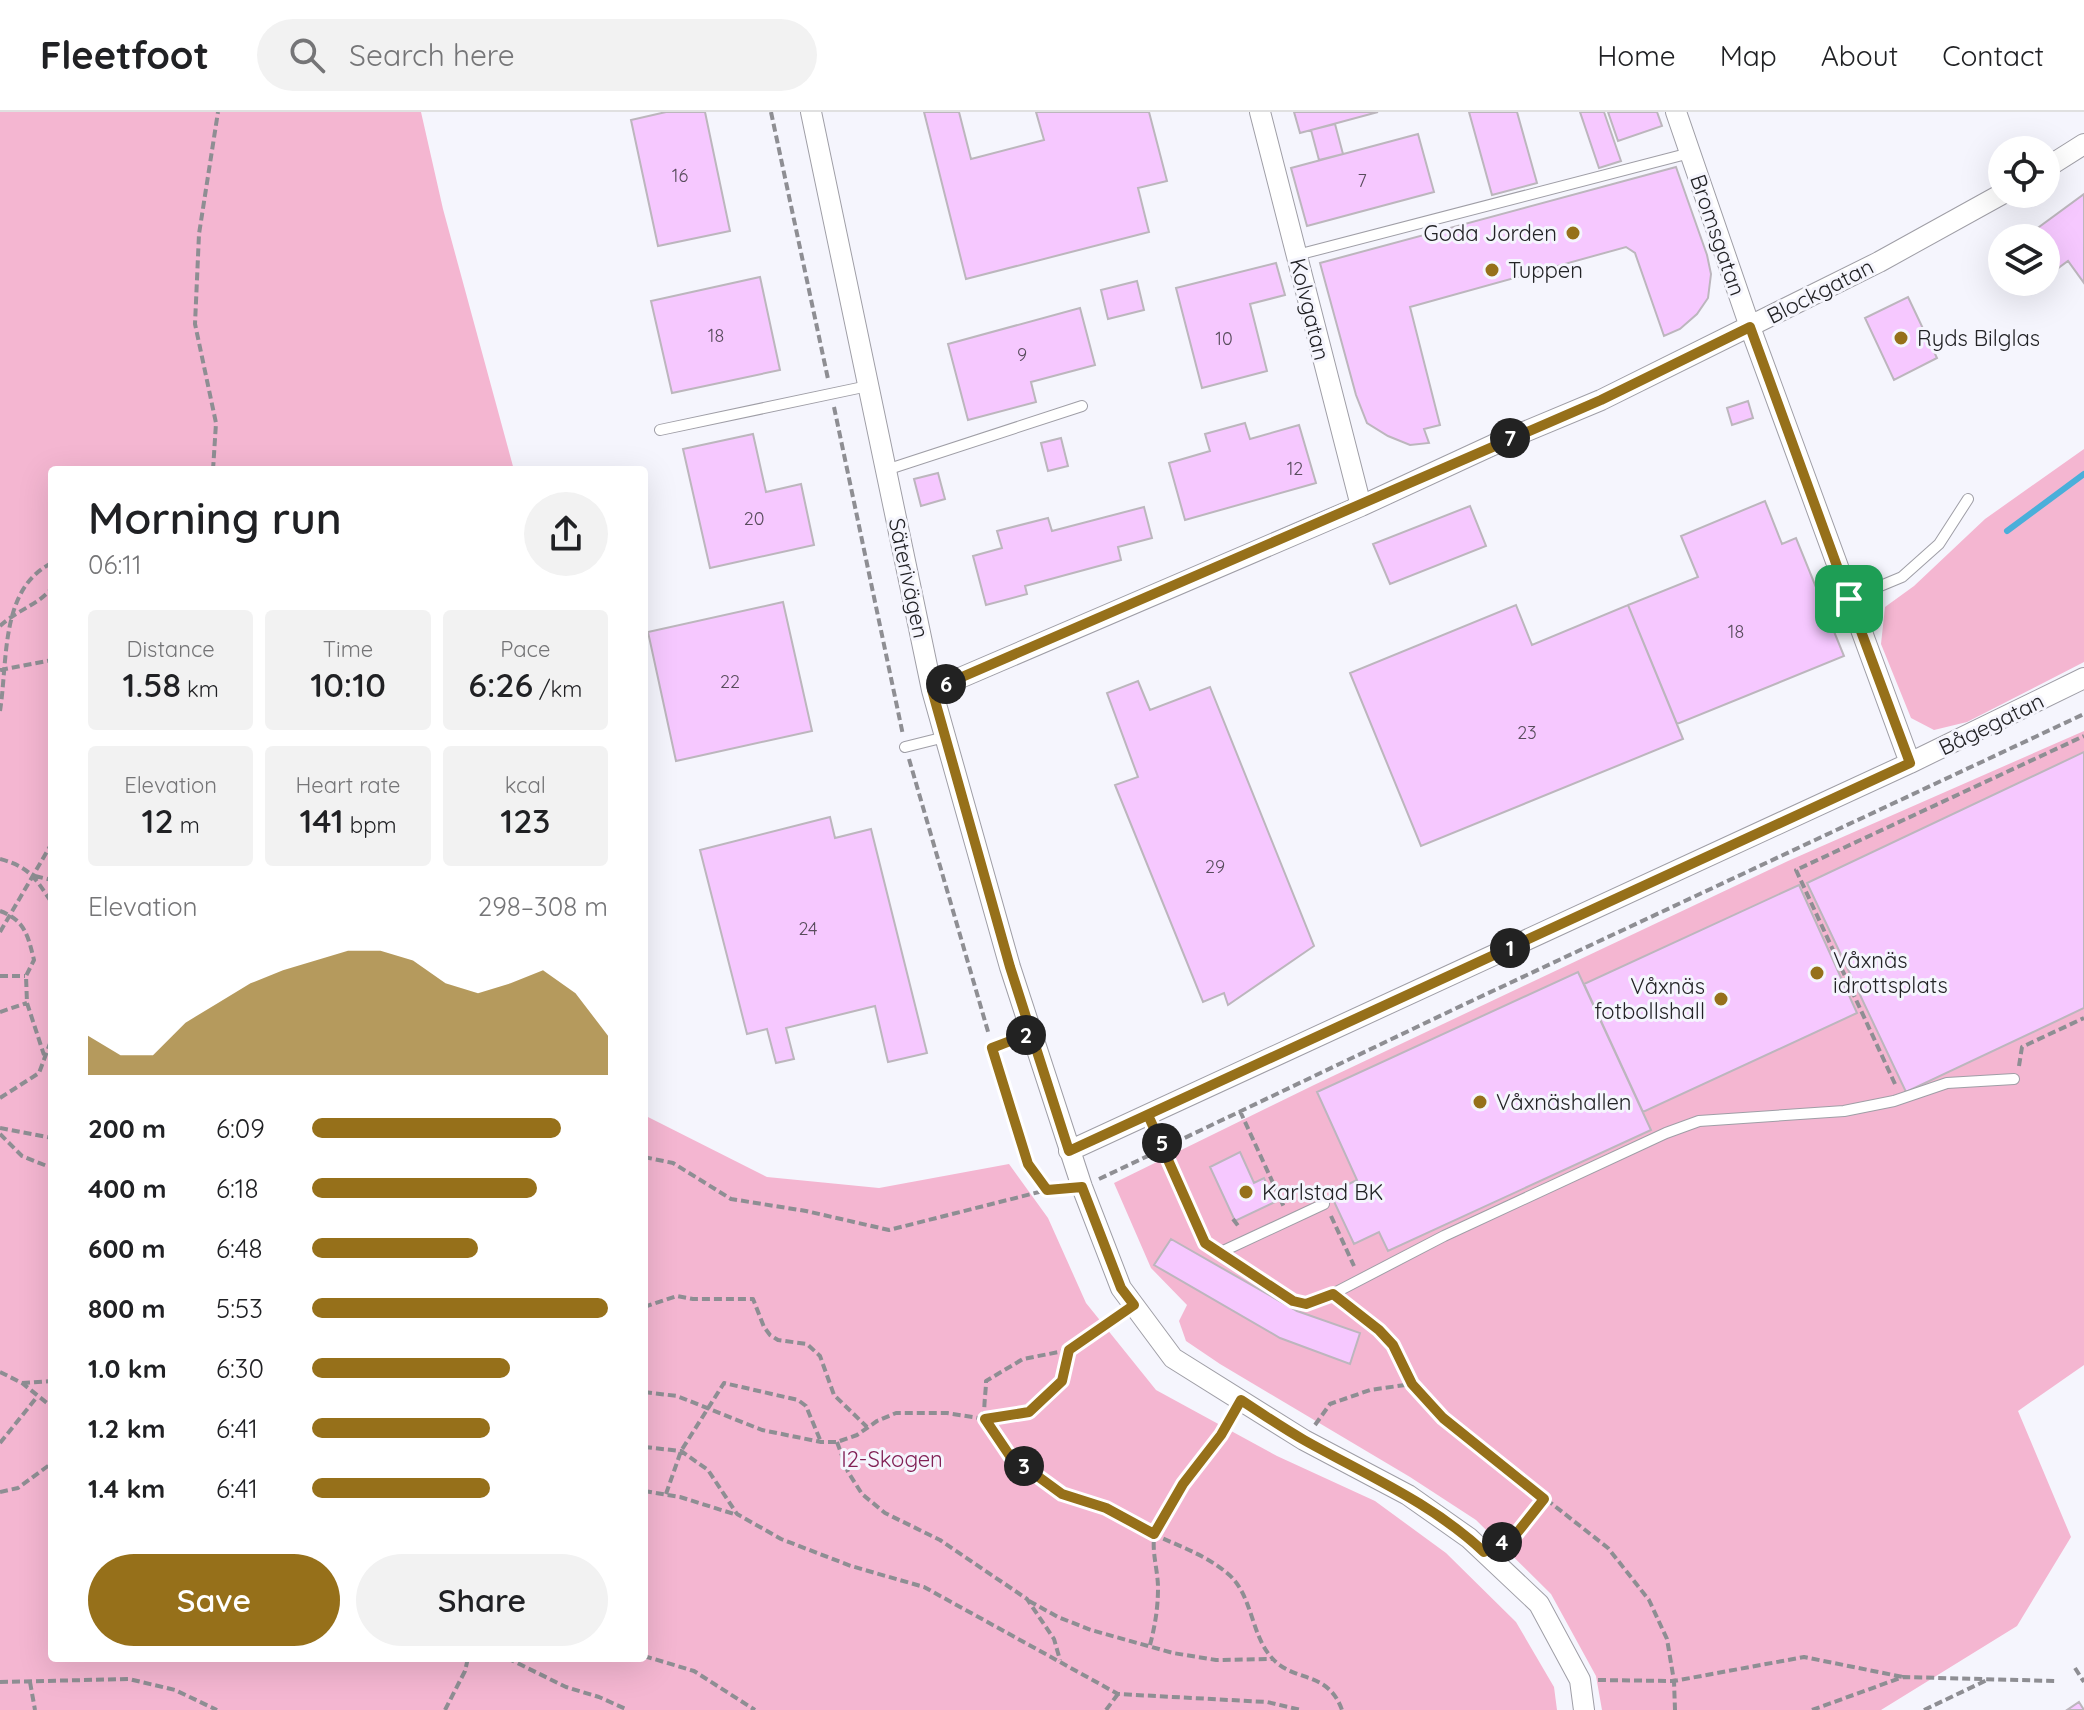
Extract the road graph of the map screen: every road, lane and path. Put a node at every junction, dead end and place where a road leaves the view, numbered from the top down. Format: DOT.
graph roads {
  1 [pos="218,112"];
  2 [pos="771,112"];
  3 [pos="811,112"];
  4 [pos="1260,112"];
  5 [pos="1676,112"];
  6 [pos="2084,144"];
  7 [pos="1690,153"];
  8 [pos="2060,159"];
  9 [pos="1988,202"];
  10 [pos="1296,256"];
  11 [pos="1750,327"];
  12 [pos="868,386"];
  13 [pos="832,395"];
  14 [pos="1082,406"];
  15 [pos="660,430"];
  16 [pos="213,466"];
  17 [pos="886,470"];
  18 [pos="1968,499"];
  19 [pos="1361,506"];
  20 [pos="48,565"];
  21 [pos="48,593"];
  22 [pos="1849,599"];
  23 [pos="14,613"];
  24 [pos="0,626"];
  25 [pos="48,661"];
  26 [pos="2,670"];
  27 [pos="2084,678"];
  28 [pos="932,690"];
  29 [pos="0,711"];
  30 [pos="2084,714"];
  31 [pos="2084,736"];
  32 [pos="945,737"];
  33 [pos="905,747"];
  34 [pos="1910,763"];
  35 [pos="48,850"];
  36 [pos="0,859"];
  37 [pos="33,875"];
  38 [pos="48,879"];
  39 [pos="48,897"];
  40 [pos="0,911"];
  41 [pos="9,914"];
  42 [pos="0,932"];
  43 [pos="0,976"];
  44 [pos="26,976"];
  45 [pos="27,1003"];
  46 [pos="0,1012"];
  47 [pos="2084,1018"];
  48 [pos="1031,1033"];
  49 [pos="48,1046"];
  50 [pos="992,1048"];
  51 [pos="44,1055"];
  52 [pos="2014,1079"];
  53 [pos="0,1089"];
  54 [pos="8,1091"];
  55 [pos="0,1098"];
  56 [pos="1902,1099"];
  57 [pos="1240,1111"];
  58 [pos="1148,1115"];
  59 [pos="0,1128"];
  60 [pos="0,1134"];
  61 [pos="48,1137"];
  62 [pos="1165,1148"];
  63 [pos="1069,1151"];
  64 [pos="648,1158"];
  65 [pos="48,1166"];
  66 [pos="1082,1187"];
  67 [pos="1047,1190"];
  68 [pos="1324,1204"];
  69 [pos="1289,1220"];
  70 [pos="1221,1252"];
  71 [pos="1360,1279"];
  72 [pos="1333,1294"];
  73 [pos="1134,1305"];
  74 [pos="648,1306"];
  75 [pos="1069,1350"];
  76 [pos="0,1372"];
  77 [pos="48,1381"];
  78 [pos="22,1383"];
  79 [pos="1412,1384"];
  80 [pos="648,1392"];
  81 [pos="37,1397"];
  82 [pos="1241,1400"];
  83 [pos="48,1404"];
  84 [pos="706,1409"];
  85 [pos="985,1419"];
  86 [pos="867,1427"];
  87 [pos="1304,1440"];
  88 [pos="821,1442"];
  89 [pos="837,1442"];
  90 [pos="0,1443"];
  91 [pos="648,1447"];
  92 [pos="681,1451"];
  93 [pos="48,1466"];
  94 [pos="0,1492"];
  95 [pos="648,1492"];
  96 [pos="666,1494"];
  97 [pos="1544,1499"];
  98 [pos="737,1514"];
  99 [pos="1154,1534"];
  100 [pos="1484,1552"];
  101 [pos="1027,1599"];
  102 [pos="1150,1645"];
  103 [pos="648,1657"];
  104 [pos="1272,1659"];
  105 [pos="1060,1660"];
  106 [pos="467,1662"];
  107 [pos="515,1662"];
  108 [pos="2075,1668"];
  109 [pos="1903,1677"];
  110 [pos="1989,1679"];
  111 [pos="1580,1680"];
  112 [pos="1674,1681"];
  113 [pos="2056,1681"];
  114 [pos="0,1682"];
  115 [pos="30,1682"];
  116 [pos="2084,1682"];
  117 [pos="1118,1694"];
  118 [pos="35,1710"];
  119 [pos="217,1710"];
  120 [pos="445,1710"];
  121 [pos="628,1710"];
  122 [pos="755,1710"];
  123 [pos="1106,1710"];
  124 [pos="1301,1710"];
  125 [pos="1342,1710"];
  126 [pos="1584,1710"];
  127 [pos="1675,1710"];
  128 [pos="1812,1710"];
  129 [pos="1924,1710"];
  1 -- 16 [label="path"];
  2 -- 13 [label="path"];
  3 -- 12 [label="street, Säterivägen"];
  4 -- 10 [label="street, Kolvgatan"];
  5 -- 7 [label="street, Bromsgatan"];
  6 -- 8 [label="street"];
  7 -- 10 [label="lane"];
  7 -- 11 [label="street, Bromsgatan"];
  9 -- 11 [label="street, Blockgatan"];
  10 -- 19 [label="street, Kolvgatan"];
  11 -- 19 [label="street, Blockgatan"];
  11 -- 22 [label="street, Bromsgatan"];
  12 -- 13 [label="lane"];
  12 -- 17 [label="street, Säterivägen"];
  13 -- 15 [label="lane"];
  13 -- 33 [label="path"];
  14 -- 17 [label="lane"];
  17 -- 28 [label="street, Säterivägen"];
  18 -- 22 [label="lane"];
  19 -- 28 [label="street, Blockgatan"];
  20 -- 23 [label="path"];
  21 -- 23 [label="path"];
  22 -- 34 [label="street, Bromsgatan"];
  23 -- 24 [label="path"];
  23 -- 26 [label="path"];
  25 -- 26 [label="path"];
  26 -- 29 [label="path"];
  27 -- 34 [label="street, Bågegatan"];
  28 -- 32 [label="street, Säterivägen"];
  30 -- 57 [label="path"];
  31 -- 56 [label="path"];
  32 -- 33 [label="lane"];
  32 -- 48 [label="street, Säterivägen"];
  33 -- 50 [label="path"];
  34 -- 58 [label="street, Bågegatan"];
  35 -- 37 [label="path"];
  36 -- 37 [label="path"];
  37 -- 38 [label="path"];
  37 -- 39 [label="path"];
  37 -- 41 [label="path"];
  40 -- 41 [label="path"];
  41 -- 42 [label="path"];
  41 -- 44 [label="path"];
  43 -- 44 [label="path"];
  44 -- 45 [label="path"];
  45 -- 46 [label="path"];
  45 -- 51 [label="path"];
  47 -- 52 [label="path"];
  48 -- 50 [label="lane"];
  48 -- 63 [label="street, Säterivägen"];
  49 -- 51 [label="path"];
  50 -- 67 [label="path"];
  51 -- 54 [label="path"];
  52 -- 56 [label="lane"];
  53 -- 54 [label="path"];
  54 -- 55 [label="path"];
  56 -- 71 [label="lane"];
  57 -- 62 [label="path"];
  57 -- 69 [label="path"];
  58 -- 62 [label="lane"];
  58 -- 63 [label="street, Bågegatan"];
  59 -- 61 [label="path"];
  60 -- 65 [label="path"];
  62 -- 66 [label="path"];
  62 -- 70 [label="lane"];
  63 -- 66 [label="street, Säterivägen"];
  64 -- 67 [label="path"];
  66 -- 67 [label="path"];
  66 -- 73 [label="street, Säterivägen"];
  68 -- 69 [label="lane"];
  68 -- 71 [label="path"];
  69 -- 70 [label="lane"];
  70 -- 72 [label="lane"];
  71 -- 72 [label="lane"];
  72 -- 79 [label="path"];
  73 -- 75 [label="path"];
  73 -- 82 [label="street, Säterivägen"];
  74 -- 86 [label="path"];
  75 -- 85 [label="path"];
  75 -- 85 [label="path"];
  76 -- 78 [label="path"];
  77 -- 78 [label="path"];
  78 -- 81 [label="path"];
  79 -- 87 [label="path"];
  79 -- 97 [label="path"];
  80 -- 84 [label="path"];
  81 -- 83 [label="path"];
  81 -- 90 [label="path"];
  82 -- 87 [label="street, Säterivägen"];
  82 -- 99 [label="path"];
  84 -- 88 [label="path"];
  84 -- 88 [label="path"];
  84 -- 92 [label="path"];
  85 -- 86 [label="path"];
  85 -- 99 [label="path"];
  86 -- 89 [label="path"];
  87 -- 100 [label="street, Säterivägen"];
  88 -- 89 [label="path"];
  89 -- 101 [label="path"];
  91 -- 92 [label="path"];
  92 -- 96 [label="path"];
  92 -- 98 [label="path"];
  93 -- 94 [label="path"];
  95 -- 96 [label="path"];
  96 -- 98 [label="path"];
  97 -- 100 [label="path"];
  97 -- 112 [label="path"];
  98 -- 105 [label="path"];
  99 -- 102 [label="path"];
  99 -- 104 [label="path"];
  100 -- 111 [label="street, Säterivägen"];
  101 -- 102 [label="path"];
  101 -- 105 [label="path"];
  102 -- 104 [label="path"];
  103 -- 122 [label="path"];
  104 -- 125 [label="path"];
  105 -- 117 [label="path"];
  106 -- 120 [label="path"];
  107 -- 121 [label="path"];
  108 -- 116 [label="path"];
  109 -- 110 [label="path"];
  109 -- 112 [label="path"];
  109 -- 128 [label="path"];
  110 -- 113 [label="path"];
  110 -- 129 [label="path"];
  111 -- 112 [label="path"];
  111 -- 126 [label="street, Säterivägen"];
  112 -- 127 [label="path"];
  114 -- 115 [label="path"];
  115 -- 118 [label="path"];
  115 -- 119 [label="path"];
  117 -- 123 [label="path"];
  117 -- 124 [label="path"];
}
